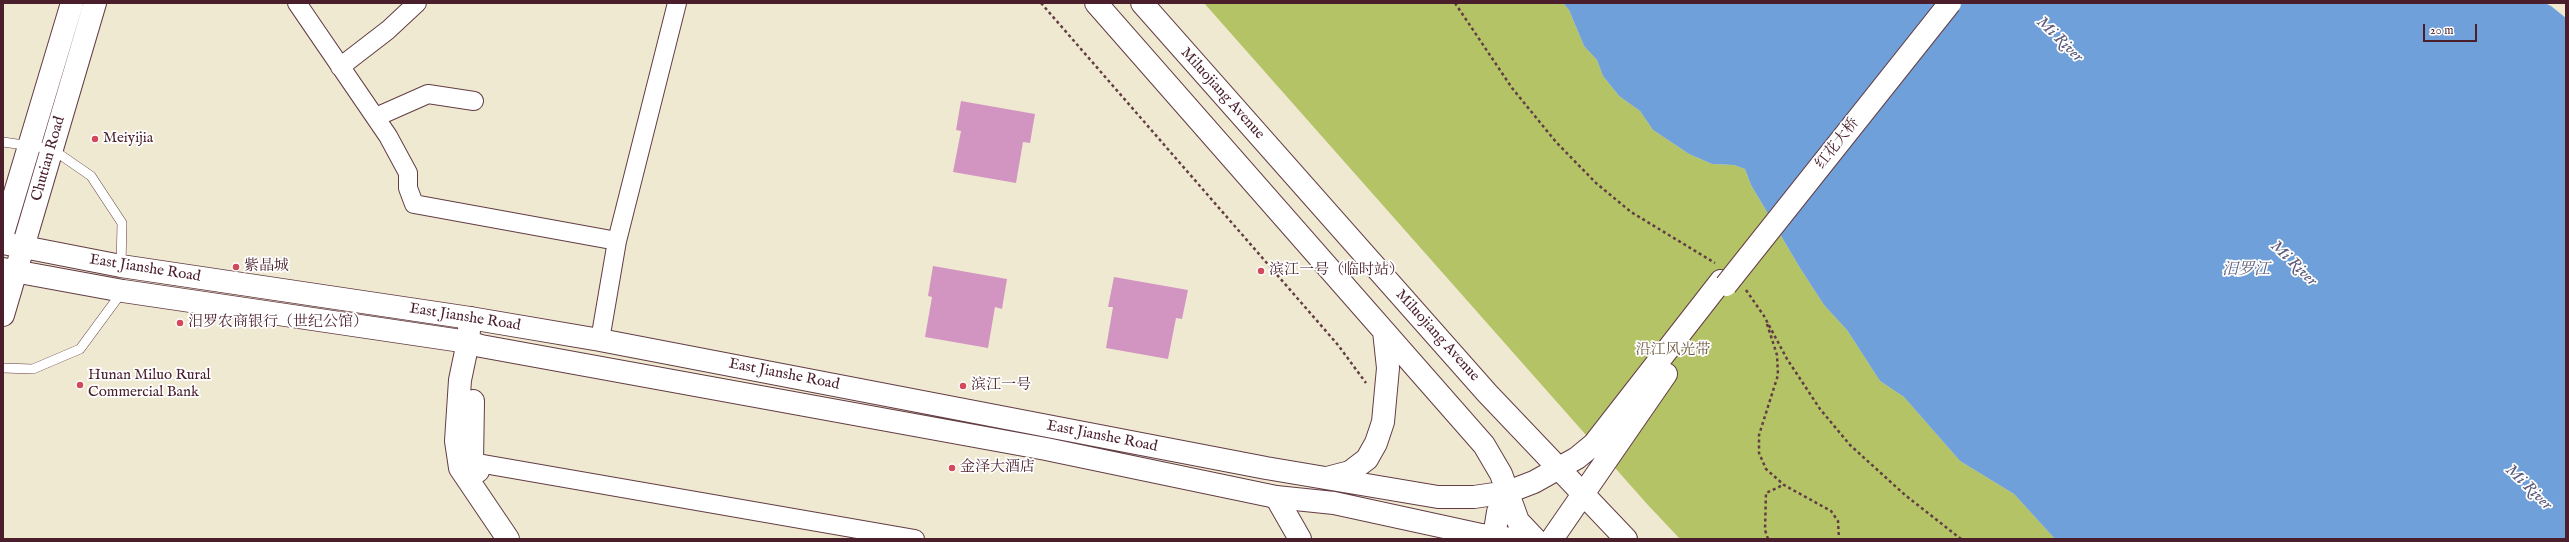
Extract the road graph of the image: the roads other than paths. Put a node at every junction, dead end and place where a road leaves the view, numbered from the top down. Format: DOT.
graph roads {
  1 [pos="72,3"];
  2 [pos="94,3"];
  3 [pos="297,3"];
  4 [pos="418,3"];
  5 [pos="677,3"];
  6 [pos="1096,3"];
  7 [pos="1142,3"];
  8 [pos="1938,3"];
  9 [pos="1950,3"];
  10 [pos="340,67"];
  11 [pos="474,101"];
  12 [pos="376,117"];
  13 [pos="3,142"];
  14 [pos="30,144"];
  15 [pos="52,149"];
  16 [pos="3,233"];
  17 [pos="617,241"];
  18 [pos="13,245"];
  19 [pos="121,266"];
  20 [pos="9,270"];
  21 [pos="1724,283"];
  22 [pos="123,291"];
  23 [pos="3,315"];
  24 [pos="478,320"];
  25 [pos="1384,331"];
  26 [pos="600,340"];
  27 [pos="474,344"];
  28 [pos="3,368"];
  29 [pos="472,462"];
  30 [pos="1559,469"];
  31 [pos="1325,478"];
  32 [pos="1508,492"];
  33 [pos="1584,495"];
  34 [pos="1276,497"];
  35 [pos="1499,538"];
  36 [pos="508,539"];
  37 [pos="525,539"];
  38 [pos="916,539"];
  39 [pos="1300,539"];
  40 [pos="1535,539"];
  41 [pos="1552,539"];
  42 [pos="1626,539"];
  1 -- 14 [label="main road, Chutian Road"];
  2 -- 15 [label="main road, Chutian Road"];
  3 -- 10 [label="street"];
  4 -- 10 [label="street"];
  5 -- 17 [label="street"];
  6 -- 25 [label="main road"];
  7 -- 30 [label="main road, Miluojiang Avenue"];
  8 -- 21 [label="main road"];
  9 -- 21 [label="main road, 红花大桥, bridge"];
  10 -- 12 [label="street"];
  11 -- 12 [label="street"];
  12 -- 17 [label="street"];
  13 -- 14 [label="lane"];
  14 -- 15 [label="lane"];
  14 -- 16 [label="main road, Chutian Road"];
  15 -- 18 [label="main road, Chutian Road"];
  15 -- 19 [label="lane"];
  17 -- 26 [label="street"];
  18 -- 19 [label="main road, East Jianshe Road"];
  18 -- 20 [label="main road, Chutian Road"];
  19 -- 24 [label="main road, East Jianshe Road"];
  20 -- 22 [label="main road, East Jianshe Road"];
  20 -- 23 [label="main road, Chutian Road"];
  21 -- 30 [label="main road, East Jianshe Road"];
  21 -- 33 [label="main road"];
  22 -- 27 [label="main road, East Jianshe Road"];
  22 -- 28 [label="lane"];
  24 -- 26 [label="main road, East Jianshe Road"];
  24 -- 27 [label="main road"];
  25 -- 31 [label="main road"];
  25 -- 32 [label="main road"];
  26 -- 31 [label="main road, East Jianshe Road"];
  27 -- 29 [label="main road"];
  27 -- 34 [label="main road, East Jianshe Road"];
  27 -- 36 [label="main road"];
  29 -- 37 [label="main road"];
  29 -- 38 [label="street"];
  30 -- 32 [label="main road, East Jianshe Road"];
  30 -- 33 [label="main road, Miluojiang Avenue"];
  31 -- 32 [label="main road, East Jianshe Road"];
  32 -- 35 [label="main road"];
  32 -- 40 [label="main road"];
  33 -- 41 [label="main road"];
  33 -- 42 [label="main road, Miluojiang Avenue"];
  34 -- 35 [label="main road, East Jianshe Road"];
  34 -- 39 [label="main road"];
}
